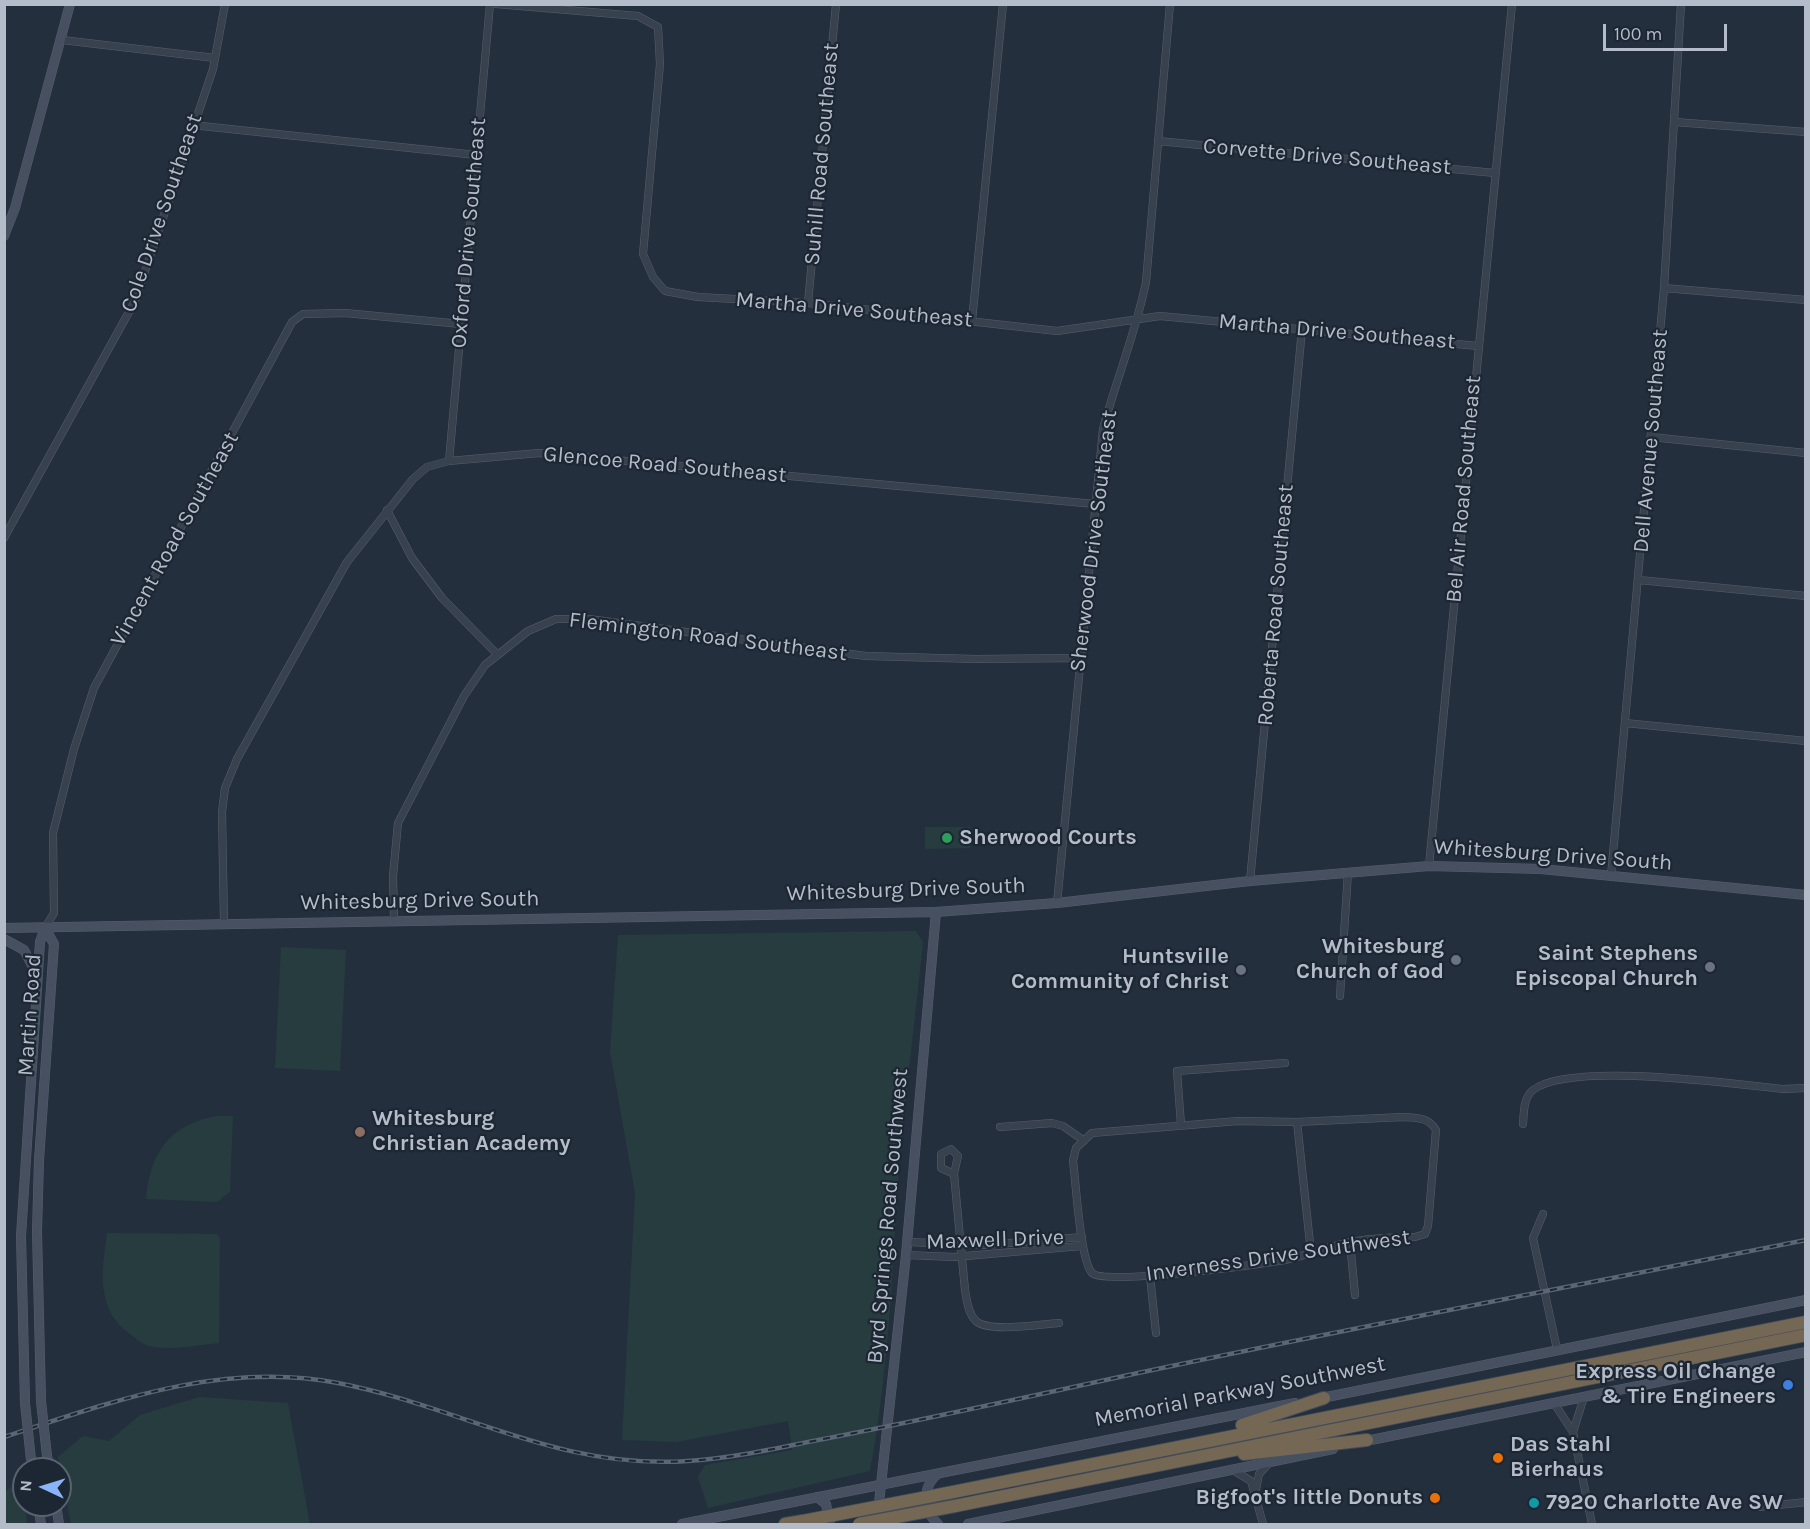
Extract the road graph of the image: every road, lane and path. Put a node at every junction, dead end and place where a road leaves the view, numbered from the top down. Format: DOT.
graph roads {
  1 [pos="70,4"];
  2 [pos="225,4"];
  3 [pos="490,4"];
  4 [pos="496,4"];
  5 [pos="836,4"];
  6 [pos="1003,4"];
  7 [pos="1170,4"];
  8 [pos="1512,4"];
  9 [pos="1681,4"];
  10 [pos="62,40"];
  11 [pos="215,58"];
  12 [pos="1675,122"];
  13 [pos="192,125"];
  14 [pos="1806,132"];
  15 [pos="1158,141"];
  16 [pos="476,155"];
  17 [pos="1495,173"];
  18 [pos="4,236"];
  19 [pos="1664,288"];
  20 [pos="1806,300"];
  21 [pos="808,303"];
  22 [pos="1139,317"];
  23 [pos="972,321"];
  24 [pos="461,324"];
  25 [pos="1302,329"];
  26 [pos="1478,346"];
  27 [pos="1651,437"];
  28 [pos="1806,453"];
  29 [pos="448,461"];
  30 [pos="1095,504"];
  31 [pos="387,510"];
  32 [pos="4,538"];
  33 [pos="1638,580"];
  34 [pos="1806,596"];
  35 [pos="497,654"];
  36 [pos="1080,658"];
  37 [pos="1625,723"];
  38 [pos="1806,741"];
  39 [pos="1429,866"];
  40 [pos="1348,872"];
  41 [pos="1611,876"];
  42 [pos="1250,881"];
  43 [pos="1806,895"];
  44 [pos="1057,903"];
  45 [pos="936,912"];
  46 [pos="394,920"];
  47 [pos="224,923"];
  48 [pos="4,928"];
  49 [pos="45,928"];
  50 [pos="4,939"];
  51 [pos="37,975"];
  52 [pos="1340,996"];
  53 [pos="1286,1063"];
  54 [pos="1806,1088"];
  55 [pos="1297,1122"];
  56 [pos="1523,1124"];
  57 [pos="1181,1125"];
  58 [pos="1000,1127"];
  59 [pos="1083,1140"];
  60 [pos="954,1174"];
  61 [pos="1542,1214"];
  62 [pos="1082,1237"];
  63 [pos="907,1242"];
  64 [pos="1350,1242"];
  65 [pos="960,1244"];
  66 [pos="1082,1246"];
  67 [pos="1311,1253"];
  68 [pos="906,1255"];
  69 [pos="962,1256"];
  70 [pos="1150,1276"];
  71 [pos="1355,1295"];
  72 [pos="1806,1300"];
  73 [pos="1806,1322"];
  74 [pos="1059,1323"];
  75 [pos="1156,1333"];
  76 [pos="1806,1335"];
  77 [pos="1557,1349"];
  78 [pos="1806,1352"];
  79 [pos="1584,1397"];
  80 [pos="1324,1398"];
  81 [pos="1554,1403"];
  82 [pos="1573,1432"];
  83 [pos="1367,1440"];
  84 [pos="1156,1449"];
  85 [pos="31,1457"];
  86 [pos="47,1457"];
  87 [pos="1272,1461"];
  88 [pos="1154,1465"];
  89 [pos="1230,1468"];
  90 [pos="941,1472"];
  91 [pos="880,1485"];
  92 [pos="1256,1489"];
  93 [pos="817,1497"];
  94 [pos="1806,1502"];
  95 [pos="1760,1506"];
  96 [pos="682,1524"];
  97 [pos="785,1524"];
  98 [pos="830,1524"];
  99 [pos="859,1524"];
  100 [pos="877,1524"];
  101 [pos="938,1524"];
  102 [pos="968,1524"];
  103 [pos="1263,1524"];
  104 [pos="1592,1524"];
  1 -- 10 [label="main road"];
  2 -- 11 [label="street, Cole Drive Southeast"];
  3 -- 16 [label="street, Oxford Drive Southeast"];
  4 -- 21 [label="street, Martha Drive Southeast"];
  5 -- 21 [label="street, Suhill Road Southeast"];
  6 -- 23 [label="street"];
  7 -- 15 [label="street, Sherwood Drive Southeast"];
  8 -- 17 [label="street, Bel Air Road Southeast"];
  9 -- 12 [label="street, Dell Avenue Southeast"];
  10 -- 11 [label="street"];
  10 -- 18 [label="main road"];
  11 -- 13 [label="street, Cole Drive Southeast"];
  12 -- 14 [label="street"];
  12 -- 19 [label="street, Dell Avenue Southeast"];
  13 -- 16 [label="street"];
  13 -- 32 [label="street, Cole Drive Southeast"];
  15 -- 17 [label="street, Corvette Drive Southeast"];
  15 -- 22 [label="street, Sherwood Drive Southeast"];
  16 -- 24 [label="street, Oxford Drive Southeast"];
  17 -- 26 [label="street, Bel Air Road Southeast"];
  19 -- 20 [label="street"];
  19 -- 27 [label="street, Dell Avenue Southeast"];
  21 -- 23 [label="street, Martha Drive Southeast"];
  22 -- 23 [label="street, Martha Drive Southeast"];
  22 -- 25 [label="street, Martha Drive Southeast"];
  22 -- 30 [label="street, Sherwood Drive Southeast"];
  24 -- 29 [label="street, Oxford Drive Southeast"];
  24 -- 49 [label="street, Vincent Road Southeast"];
  25 -- 26 [label="street, Martha Drive Southeast"];
  25 -- 42 [label="street, Roberta Road Southeast"];
  26 -- 39 [label="street, Bel Air Road Southeast"];
  27 -- 28 [label="street"];
  27 -- 33 [label="street, Dell Avenue Southeast"];
  29 -- 30 [label="street, Glencoe Road Southeast"];
  29 -- 31 [label="street, Glencoe Road Southeast"];
  30 -- 36 [label="street, Sherwood Drive Southeast"];
  31 -- 35 [label="street"];
  31 -- 47 [label="street, Glencoe Road Southeast"];
  33 -- 34 [label="street"];
  33 -- 37 [label="street, Dell Avenue Southeast"];
  35 -- 36 [label="street, Flemington Road Southeast"];
  35 -- 46 [label="street, Flemington Road Southeast"];
  36 -- 44 [label="street, Sherwood Drive Southeast"];
  37 -- 38 [label="street"];
  37 -- 41 [label="street, Dell Avenue Southeast"];
  39 -- 40 [label="main road, Whitesburg Drive South"];
  39 -- 41 [label="main road, Whitesburg Drive South"];
  40 -- 42 [label="main road, Whitesburg Drive South"];
  40 -- 52 [label="street"];
  41 -- 43 [label="main road, Whitesburg Drive South"];
  42 -- 44 [label="main road, Whitesburg Drive South"];
  44 -- 45 [label="main road, Whitesburg Drive South"];
  45 -- 46 [label="main road, Whitesburg Drive South"];
  45 -- 63 [label="main road, Byrd Springs Road Southwest"];
  46 -- 47 [label="main road, Whitesburg Drive South"];
  47 -- 49 [label="main road, Whitesburg Drive South"];
  48 -- 49 [label="main road, Whitesburg Drive South"];
  49 -- 51 [label="main road, Martin Road"];
  49 -- 86 [label="main road, Martin Road, bridge"];
  50 -- 51 [label="main road"];
  51 -- 85 [label="main road, Martin Road, bridge"];
  53 -- 57 [label="street"];
  54 -- 56 [label="street"];
  55 -- 57 [label="street, Inverness Drive Southwest"];
  55 -- 64 [label="street, Inverness Drive Southwest"];
  55 -- 67 [label="street"];
  57 -- 59 [label="street, Inverness Drive Southwest"];
  58 -- 59 [label="street"];
  59 -- 62 [label="street, Inverness Drive Southwest"];
  60 -- 65 [label="street"];
  61 -- 77 [label="street"];
  62 -- 65 [label="street, Maxwell Drive"];
  62 -- 66 [label="street, Inverness Drive Southwest"];
  63 -- 65 [label="street, Maxwell Drive"];
  63 -- 68 [label="main road, Byrd Springs Road Southwest"];
  64 -- 67 [label="street, Inverness Drive Southwest"];
  64 -- 71 [label="street"];
  65 -- 69 [label="street"];
  66 -- 69 [label="street"];
  66 -- 70 [label="street, Inverness Drive Southwest"];
  67 -- 70 [label="street, Inverness Drive Southwest"];
  68 -- 69 [label="street"];
  68 -- 91 [label="main road, Byrd Springs Road Southwest"];
  69 -- 74 [label="street"];
  70 -- 75 [label="street"];
  72 -- 77 [label="main road, Memorial Parkway Southwest"];
  73 -- 84 [label="highway, Memorial Parkway Southwest"];
  76 -- 88 [label="highway"];
  77 -- 80 [label="main road, Memorial Parkway Southwest"];
  78 -- 79 [label="main road"];
  79 -- 81 [label="main road"];
  79 -- 82 [label="street"];
  80 -- 84 [label="highway"];
  80 -- 90 [label="main road, Memorial Parkway Southwest"];
  81 -- 82 [label="street"];
  81 -- 83 [label="main road"];
  82 -- 104 [label="street"];
  83 -- 87 [label="main road"];
  83 -- 88 [label="highway"];
  84 -- 97 [label="highway, Memorial Parkway Southwest, bridge"];
  87 -- 89 [label="main road"];
  87 -- 92 [label="street"];
  88 -- 99 [label="highway, bridge"];
  89 -- 92 [label="street"];
  89 -- 102 [label="main road"];
  90 -- 91 [label="main road, Memorial Parkway Southwest"];
  90 -- 101 [label="main road"];
  91 -- 93 [label="main road, Memorial Parkway Southwest"];
  91 -- 100 [label="main road, Byrd Springs Road Southwest"];
  92 -- 103 [label="street"];
  93 -- 96 [label="main road, Memorial Parkway Southwest"];
  93 -- 98 [label="main road"];
  94 -- 95 [label="street"];
}
